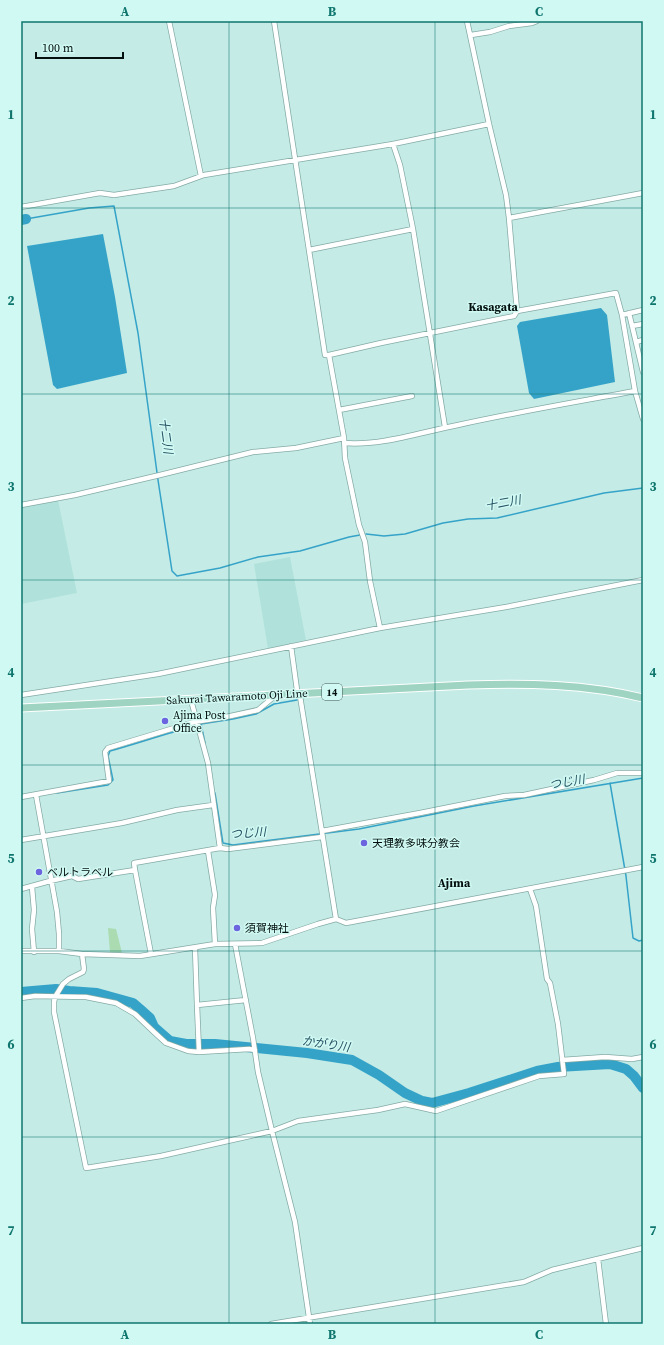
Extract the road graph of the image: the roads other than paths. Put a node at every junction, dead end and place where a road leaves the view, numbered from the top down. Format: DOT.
graph roads {
  1 [pos="168,21"];
  2 [pos="274,21"];
  3 [pos="467,21"];
  4 [pos="537,21"];
  5 [pos="471,35"];
  6 [pos="489,124"];
  7 [pos="393,144"];
  8 [pos="295,160"];
  9 [pos="201,176"];
  10 [pos="643,193"];
  11 [pos="21,207"];
  12 [pos="509,218"];
  13 [pos="413,228"];
  14 [pos="309,250"];
  15 [pos="643,310"];
  16 [pos="517,311"];
  17 [pos="629,313"];
  18 [pos="622,315"];
  19 [pos="643,324"];
  20 [pos="632,326"];
  21 [pos="431,333"];
  22 [pos="643,340"];
  23 [pos="636,342"];
  24 [pos="641,354"];
  25 [pos="329,355"];
  26 [pos="643,370"];
  27 [pos="636,391"];
  28 [pos="412,396"];
  29 [pos="640,399"];
  30 [pos="339,410"];
  31 [pos="643,419"];
  32 [pos="445,427"];
  33 [pos="344,441"];
  34 [pos="21,504"];
  35 [pos="643,580"];
  36 [pos="380,628"];
  37 [pos="291,646"];
  38 [pos="299,693"];
  39 [pos="21,695"];
  40 [pos="276,695"];
  41 [pos="643,698"];
  42 [pos="191,700"];
  43 [pos="21,708"];
  44 [pos="197,722"];
  45 [pos="643,773"];
  46 [pos="36,795"];
  47 [pos="21,798"];
  48 [pos="214,805"];
  49 [pos="322,831"];
  50 [pos="44,836"];
  51 [pos="322,836"];
  52 [pos="21,840"];
  53 [pos="220,848"];
  54 [pos="208,850"];
  55 [pos="643,867"];
  56 [pos="135,870"];
  57 [pos="50,881"];
  58 [pos="32,887"];
  59 [pos="21,889"];
  60 [pos="530,889"];
  61 [pos="336,919"];
  62 [pos="215,944"];
  63 [pos="235,944"];
  64 [pos="195,948"];
  65 [pos="59,951"];
  66 [pos="21,952"];
  67 [pos="34,952"];
  68 [pos="82,954"];
  69 [pos="151,954"];
  70 [pos="55,997"];
  71 [pos="21,998"];
  72 [pos="246,1000"];
  73 [pos="196,1005"];
  74 [pos="255,1050"];
  75 [pos="199,1052"];
  76 [pos="643,1057"];
  77 [pos="562,1060"];
  78 [pos="272,1131"];
  79 [pos="643,1248"];
  80 [pos="598,1259"];
  81 [pos="309,1317"];
  82 [pos="271,1324"];
  83 [pos="310,1324"];
  84 [pos="606,1324"];
  1 -- 9 [label="street"];
  2 -- 8 [label="street"];
  3 -- 5 [label="street"];
  4 -- 5 [label="street"];
  5 -- 6 [label="street"];
  6 -- 7 [label="street"];
  6 -- 12 [label="street"];
  7 -- 8 [label="street"];
  7 -- 13 [label="street"];
  8 -- 9 [label="street"];
  8 -- 14 [label="street"];
  9 -- 11 [label="street"];
  10 -- 12 [label="street"];
  12 -- 16 [label="street"];
  13 -- 14 [label="street"];
  13 -- 21 [label="street"];
  14 -- 25 [label="street"];
  15 -- 17 [label="street"];
  16 -- 18 [label="street"];
  16 -- 21 [label="street"];
  17 -- 18 [label="street"];
  17 -- 20 [label="street"];
  18 -- 27 [label="street"];
  19 -- 20 [label="street"];
  20 -- 23 [label="street"];
  21 -- 25 [label="street"];
  21 -- 32 [label="street"];
  22 -- 23 [label="street"];
  23 -- 24 [label="street"];
  24 -- 26 [label="street"];
  25 -- 30 [label="street"];
  27 -- 29 [label="street"];
  27 -- 32 [label="street"];
  28 -- 30 [label="street"];
  29 -- 31 [label="street"];
  30 -- 33 [label="street"];
  32 -- 33 [label="street"];
  33 -- 34 [label="street"];
  33 -- 36 [label="street"];
  35 -- 36 [label="street"];
  36 -- 37 [label="street"];
  37 -- 38 [label="street"];
  37 -- 39 [label="street"];
  38 -- 40 [label="main road, Sakurai Tawaramoto Oji Line / 14"];
  38 -- 41 [label="main road, Sakurai Tawaramoto Oji Line / 14"];
  38 -- 49 [label="street"];
  40 -- 42 [label="main road, Sakurai Tawaramoto Oji Line / 14"];
  40 -- 44 [label="street"];
  42 -- 43 [label="main road, Sakurai Tawaramoto Oji Line / 14"];
  42 -- 44 [label="street"];
  44 -- 46 [label="street"];
  44 -- 48 [label="street"];
  45 -- 49 [label="street"];
  46 -- 47 [label="street"];
  46 -- 50 [label="street"];
  48 -- 50 [label="street"];
  48 -- 53 [label="street"];
  49 -- 51 [label="street"];
  50 -- 52 [label="street"];
  50 -- 57 [label="street"];
  51 -- 53 [label="street"];
  51 -- 61 [label="street"];
  53 -- 54 [label="street"];
  54 -- 56 [label="street"];
  54 -- 62 [label="street"];
  55 -- 60 [label="street"];
  56 -- 57 [label="street"];
  56 -- 69 [label="street"];
  57 -- 58 [label="street"];
  57 -- 65 [label="street"];
  58 -- 59 [label="street"];
  58 -- 67 [label="street"];
  60 -- 61 [label="street"];
  60 -- 77 [label="street"];
  61 -- 63 [label="street"];
  62 -- 63 [label="street"];
  62 -- 64 [label="street"];
  63 -- 72 [label="street"];
  64 -- 69 [label="street"];
  64 -- 73 [label="street"];
  65 -- 67 [label="street"];
  65 -- 68 [label="street"];
  66 -- 67 [label="street"];
  68 -- 69 [label="street"];
  68 -- 70 [label="street"];
  70 -- 71 [label="street"];
  70 -- 75 [label="street"];
  70 -- 78 [label="street"];
  72 -- 73 [label="street"];
  72 -- 74 [label="street"];
  73 -- 75 [label="street"];
  74 -- 75 [label="street"];
  74 -- 78 [label="street"];
  76 -- 77 [label="street"];
  77 -- 78 [label="street"];
  78 -- 81 [label="street"];
  79 -- 80 [label="street"];
  80 -- 81 [label="street"];
  80 -- 84 [label="street"];
  81 -- 82 [label="street"];
  81 -- 83 [label="street"];
}
